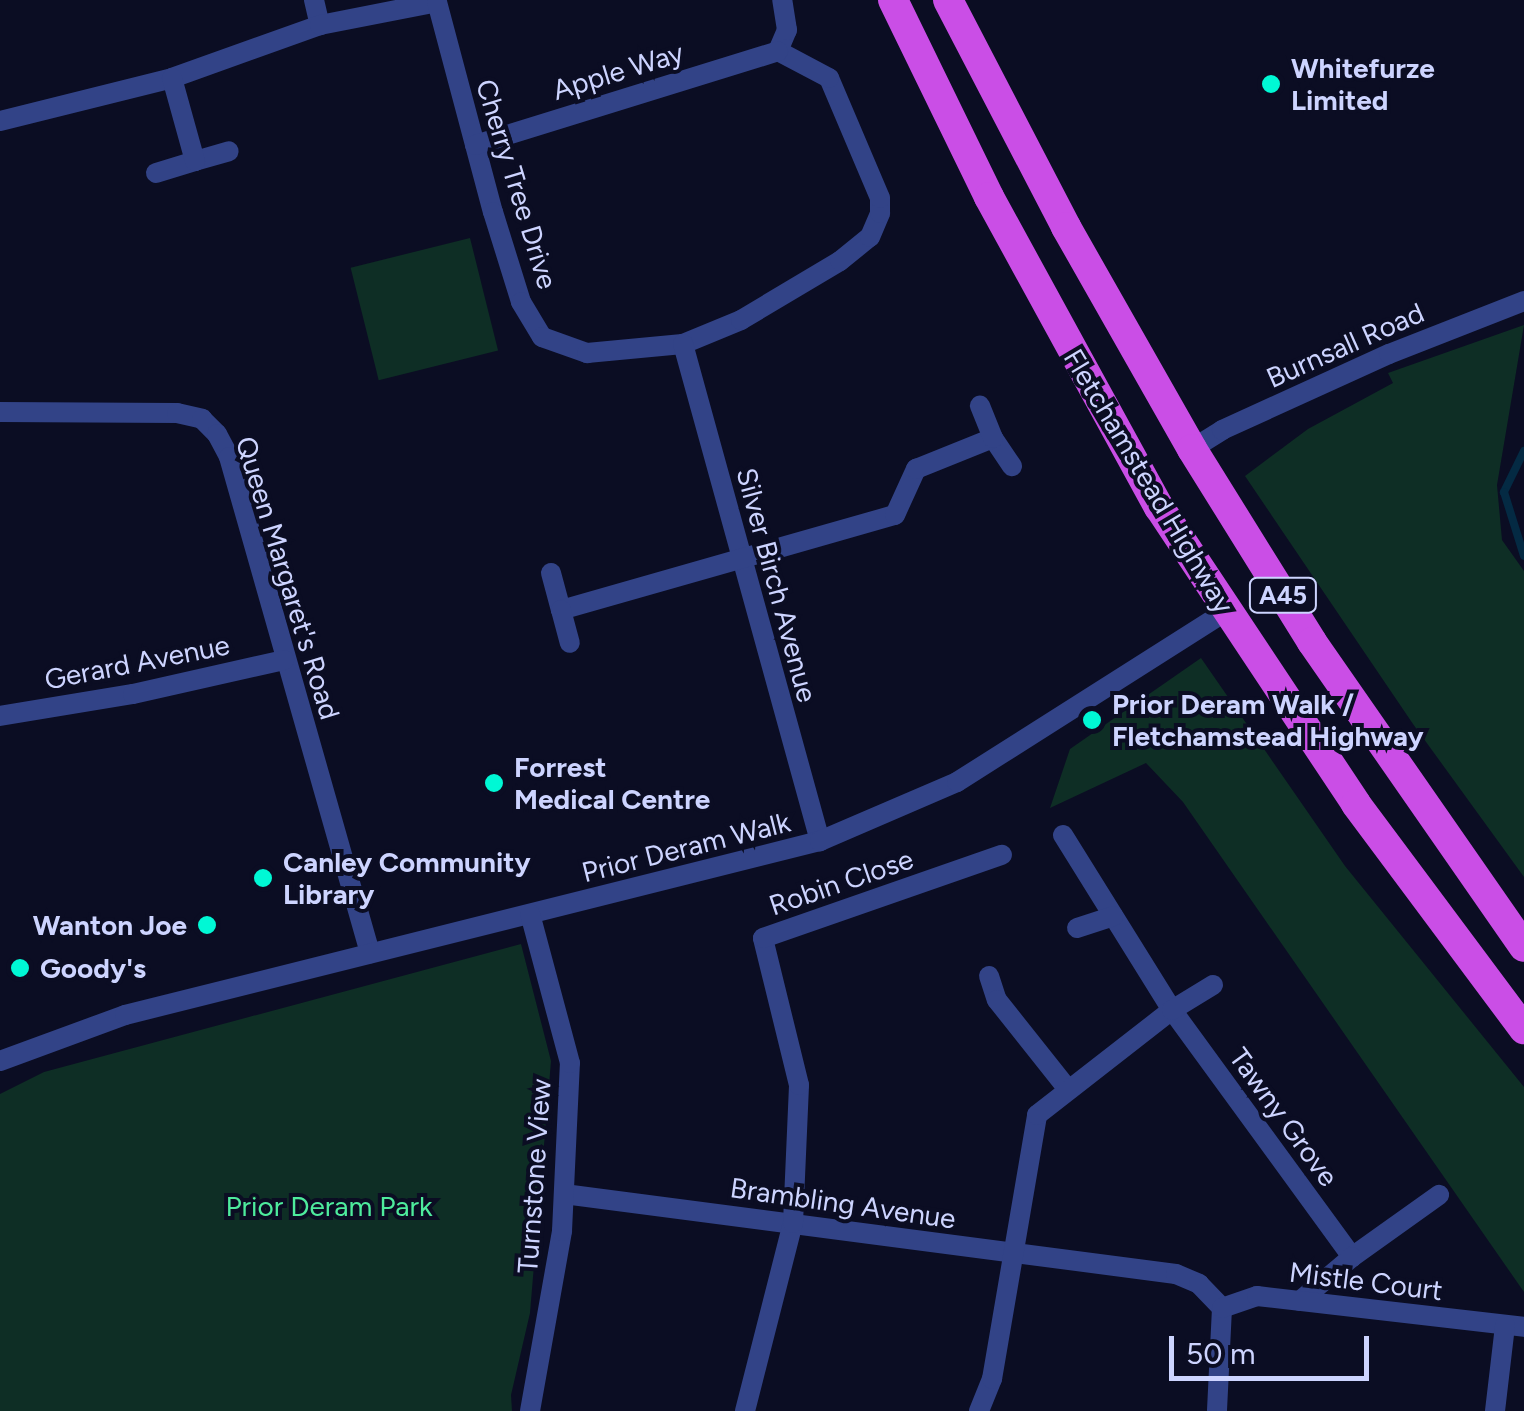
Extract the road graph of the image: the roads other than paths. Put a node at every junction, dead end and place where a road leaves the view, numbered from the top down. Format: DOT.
graph roads {
  1 [pos="314,0"];
  2 [pos="782,0"];
  3 [pos="893,0"];
  4 [pos="948,0"];
  5 [pos="440,1"];
  6 [pos="320,25"];
  7 [pos="778,51"];
  8 [pos="172,78"];
  9 [pos="0,121"];
  10 [pos="475,145"];
  11 [pos="229,151"];
  12 [pos="195,161"];
  13 [pos="156,172"];
  14 [pos="1524,301"];
  15 [pos="683,344"];
  16 [pos="980,406"];
  17 [pos="0,412"];
  18 [pos="992,438"];
  19 [pos="1192,449"];
  20 [pos="1012,466"];
  21 [pos="740,559"];
  22 [pos="551,574"];
  23 [pos="561,610"];
  24 [pos="1225,612"];
  25 [pos="570,643"];
  26 [pos="284,660"];
  27 [pos="0,716"];
  28 [pos="1063,836"];
  29 [pos="820,841"];
  30 [pos="991,863"];
  31 [pos="530,914"];
  32 [pos="1112,916"];
  33 [pos="1076,928"];
  34 [pos="1524,947"];
  35 [pos="370,953"];
  36 [pos="989,976"];
  37 [pos="1213,986"];
  38 [pos="1172,1010"];
  39 [pos="1524,1029"];
  40 [pos="0,1061"];
  41 [pos="1067,1088"];
  42 [pos="564,1194"];
  43 [pos="1439,1195"];
  44 [pos="793,1224"];
  45 [pos="1014,1255"];
  46 [pos="1352,1257"];
  47 [pos="1300,1301"];
  48 [pos="1222,1308"];
  49 [pos="1514,1326"];
  50 [pos="528,1410"];
  51 [pos="745,1411"];
  52 [pos="979,1411"];
  53 [pos="1217,1411"];
  54 [pos="1495,1411"];
  1 -- 6 [label="street"];
  2 -- 7 [label="street"];
  3 -- 24 [label="highway, Fletchamstead Highway / A45"];
  4 -- 19 [label="highway, Fletchamstead Highway / A45"];
  5 -- 6 [label="street, Cherry Tree Drive"];
  5 -- 10 [label="street, Cherry Tree Drive"];
  6 -- 8 [label="street, Cherry Tree Drive"];
  7 -- 10 [label="street, Apple Way"];
  7 -- 15 [label="street, Cherry Tree Drive"];
  8 -- 9 [label="street, Cherry Tree Drive"];
  8 -- 12 [label="street"];
  10 -- 15 [label="street, Cherry Tree Drive"];
  11 -- 12 [label="street"];
  12 -- 13 [label="street"];
  14 -- 19 [label="street, Burnsall Road"];
  15 -- 21 [label="street, Silver Birch Avenue"];
  16 -- 18 [label="street"];
  17 -- 26 [label="street, Queen Margaret's Road"];
  18 -- 20 [label="street"];
  18 -- 21 [label="street"];
  19 -- 34 [label="highway, Fletchamstead Highway / A45"];
  21 -- 23 [label="street"];
  21 -- 29 [label="street, Silver Birch Avenue"];
  22 -- 23 [label="street"];
  23 -- 25 [label="street"];
  24 -- 29 [label="street, Prior Deram Walk"];
  24 -- 39 [label="highway, Fletchamstead Highway / A45"];
  26 -- 27 [label="street, Gerard Avenue"];
  26 -- 35 [label="street, Queen Margaret's Road"];
  28 -- 32 [label="street, Tawny Grove"];
  29 -- 31 [label="street, Prior Deram Walk"];
  30 -- 44 [label="street, Robin Close"];
  31 -- 35 [label="street, Prior Deram Walk"];
  31 -- 42 [label="street, Turnstone View"];
  32 -- 33 [label="street"];
  32 -- 38 [label="street, Tawny Grove"];
  35 -- 40 [label="street, Prior Deram Walk"];
  36 -- 41 [label="street"];
  37 -- 38 [label="street"];
  38 -- 41 [label="street"];
  38 -- 46 [label="street, Tawny Grove"];
  41 -- 45 [label="street"];
  42 -- 44 [label="street, Brambling Avenue"];
  42 -- 50 [label="street, Turnstone View"];
  43 -- 46 [label="street"];
  44 -- 45 [label="street, Brambling Avenue"];
  44 -- 51 [label="street"];
  45 -- 48 [label="street, Brambling Avenue"];
  45 -- 52 [label="street"];
  46 -- 47 [label="street"];
  47 -- 48 [label="street, Mistle Court"];
  47 -- 49 [label="street, Mistle Court"];
  48 -- 53 [label="street"];
  49 -- 54 [label="street, Mistle Court"];
}
